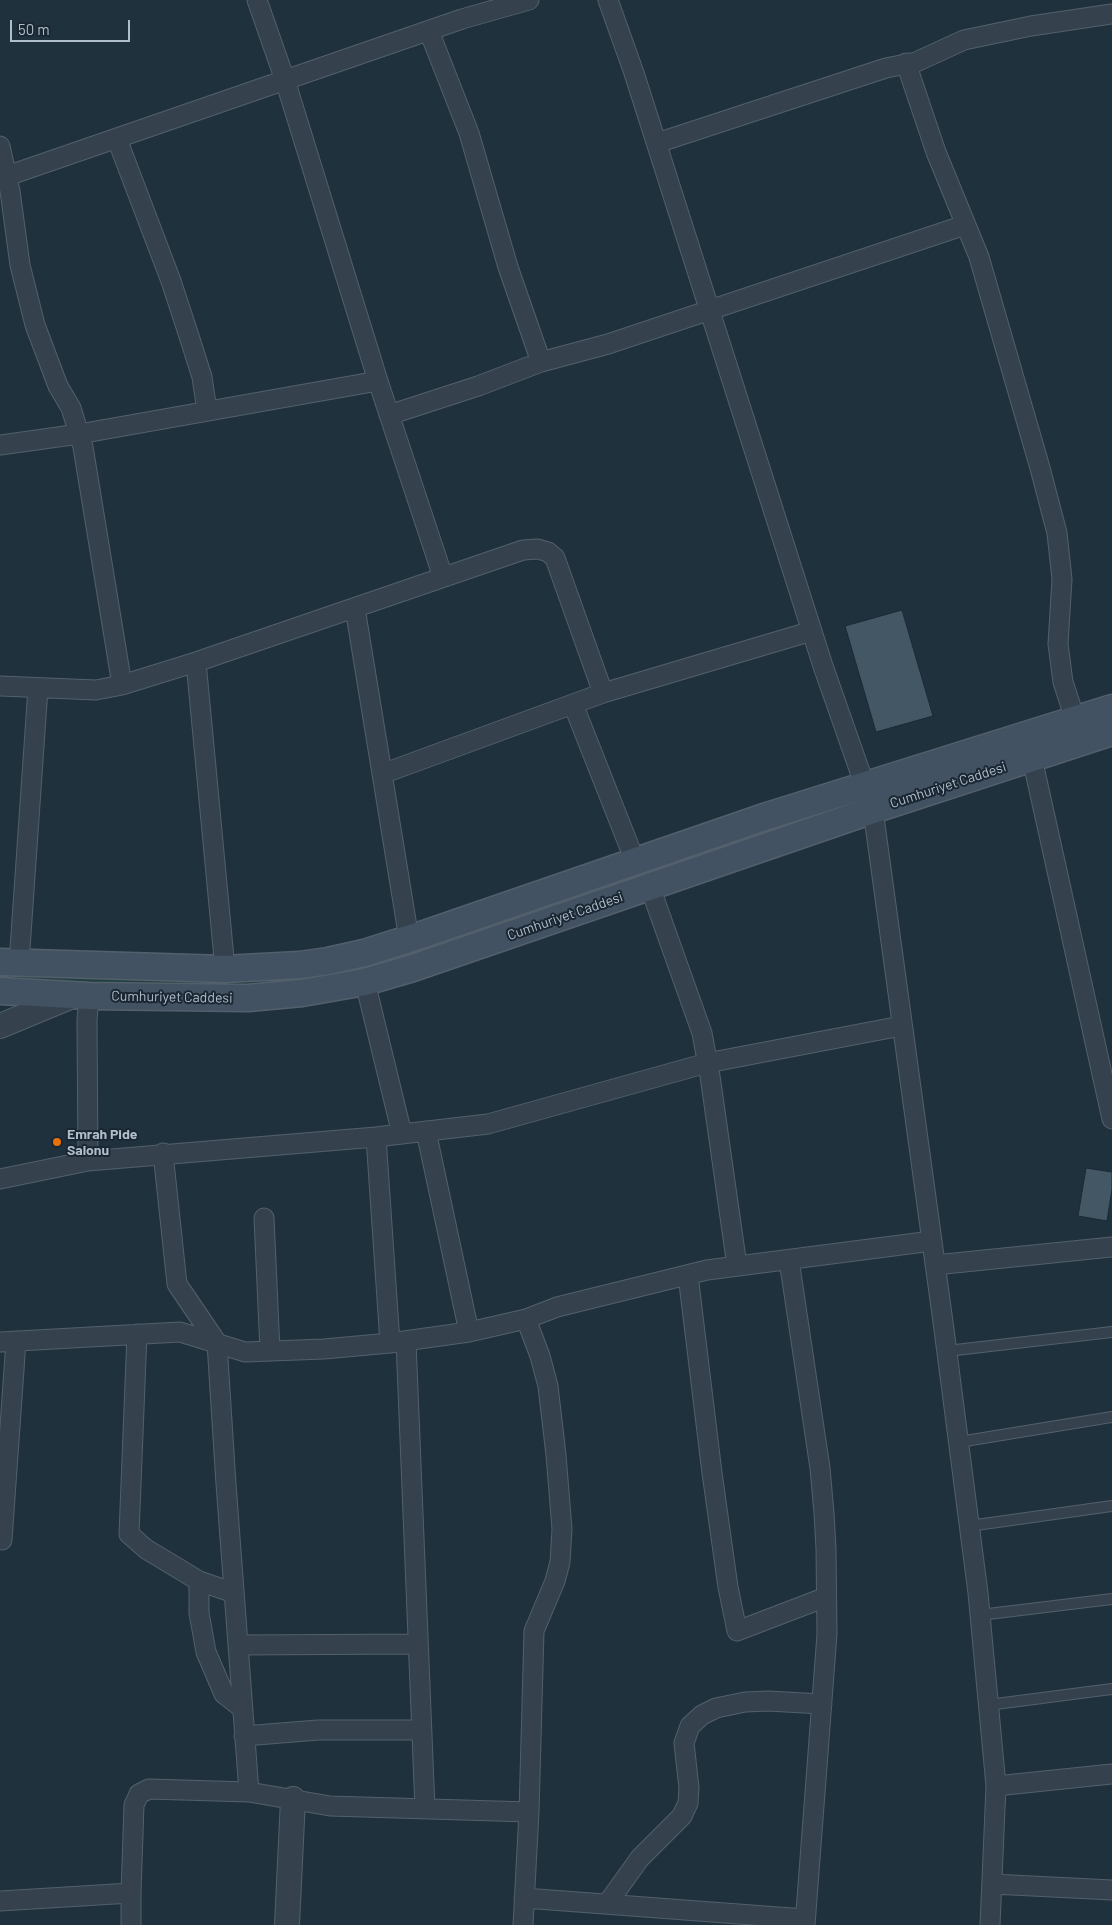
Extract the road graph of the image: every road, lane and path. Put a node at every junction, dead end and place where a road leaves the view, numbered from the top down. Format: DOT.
graph roads {
  1 [pos="257,0"];
  2 [pos="529,0"];
  3 [pos="608,0"];
  4 [pos="1112,14"];
  5 [pos="429,31"];
  6 [pos="906,64"];
  7 [pos="285,80"];
  8 [pos="117,139"];
  9 [pos="657,143"];
  10 [pos="0,146"];
  11 [pos="7,176"];
  12 [pos="965,225"];
  13 [pos="710,310"];
  14 [pos="541,362"];
  15 [pos="378,381"];
  16 [pos="207,411"];
  17 [pos="389,415"];
  18 [pos="79,434"];
  19 [pos="0,445"];
  20 [pos="443,577"];
  21 [pos="355,608"];
  22 [pos="812,631"];
  23 [pos="196,662"];
  24 [pos="122,685"];
  25 [pos="0,686"];
  26 [pos="38,688"];
  27 [pos="604,693"];
  28 [pos="574,704"];
  29 [pos="1112,708"];
  30 [pos="1076,719"];
  31 [pos="1112,732"];
  32 [pos="1032,758"];
  33 [pos="382,774"];
  34 [pos="869,798"];
  35 [pos="635,861"];
  36 [pos="650,887"];
  37 [pos="409,939"];
  38 [pos="9,963"];
  39 [pos="225,970"];
  40 [pos="365,982"];
  41 [pos="0,991"];
  42 [pos="82,996"];
  43 [pos="0,1026"];
  44 [pos="901,1026"];
  45 [pos="708,1063"];
  46 [pos="1112,1119"];
  47 [pos="426,1131"];
  48 [pos="402,1134"];
  49 [pos="376,1137"];
  50 [pos="163,1153"];
  51 [pos="88,1161"];
  52 [pos="0,1179"];
  53 [pos="264,1218"];
  54 [pos="932,1241"];
  55 [pos="1112,1247"];
  56 [pos="789,1260"];
  57 [pos="935,1265"];
  58 [pos="737,1266"];
  59 [pos="688,1275"];
  60 [pos="526,1319"];
  61 [pos="469,1332"];
  62 [pos="1112,1332"];
  63 [pos="137,1334"];
  64 [pos="8,1342"];
  65 [pos="398,1342"];
  66 [pos="217,1343"];
  67 [pos="270,1351"];
  68 [pos="947,1351"];
  69 [pos="1112,1417"];
  70 [pos="959,1442"];
  71 [pos="1112,1506"];
  72 [pos="969,1526"];
  73 [pos="2,1540"];
  74 [pos="199,1581"];
  75 [pos="234,1593"];
  76 [pos="826,1597"];
  77 [pos="1112,1599"];
  78 [pos="980,1616"];
  79 [pos="418,1644"];
  80 [pos="238,1645"];
  81 [pos="1112,1689"];
  82 [pos="822,1704"];
  83 [pos="988,1705"];
  84 [pos="242,1708"];
  85 [pos="421,1730"];
  86 [pos="244,1736"];
  87 [pos="1112,1774"];
  88 [pos="996,1786"];
  89 [pos="249,1792"];
  90 [pos="293,1799"];
  91 [pos="425,1809"];
  92 [pos="529,1812"];
  93 [pos="992,1884"];
  94 [pos="1112,1890"];
  95 [pos="131,1893"];
  96 [pos="524,1898"];
  97 [pos="0,1901"];
  98 [pos="607,1904"];
  99 [pos="0,1908"];
  100 [pos="805,1922"];
  101 [pos="132,1925"];
  102 [pos="287,1925"];
  103 [pos="523,1925"];
  104 [pos="990,1925"];
  1 -- 7 [label="street"];
  2 -- 5 [label="street"];
  3 -- 9 [label="street"];
  4 -- 6 [label="street"];
  5 -- 7 [label="street"];
  5 -- 14 [label="street"];
  6 -- 9 [label="street"];
  6 -- 12 [label="street"];
  7 -- 8 [label="street"];
  7 -- 15 [label="street"];
  8 -- 11 [label="street"];
  8 -- 16 [label="street"];
  9 -- 13 [label="street"];
  10 -- 11 [label="street"];
  11 -- 18 [label="street"];
  12 -- 13 [label="street"];
  12 -- 30 [label="street"];
  13 -- 14 [label="street"];
  13 -- 22 [label="street"];
  14 -- 17 [label="street"];
  15 -- 16 [label="street"];
  15 -- 17 [label="street"];
  16 -- 18 [label="street"];
  17 -- 20 [label="street"];
  18 -- 19 [label="street"];
  18 -- 24 [label="street"];
  20 -- 21 [label="street"];
  20 -- 27 [label="street"];
  21 -- 23 [label="street"];
  21 -- 33 [label="street"];
  22 -- 27 [label="street"];
  22 -- 34 [label="street"];
  23 -- 24 [label="street"];
  23 -- 39 [label="street"];
  24 -- 26 [label="street"];
  25 -- 26 [label="street"];
  26 -- 38 [label="street"];
  27 -- 28 [label="street"];
  28 -- 33 [label="street"];
  28 -- 35 [label="street"];
  29 -- 30 [label="main road, Cumhuriyet Caddesi"];
  30 -- 34 [label="main road, Cumhuriyet Caddesi"];
  31 -- 32 [label="main road, Cumhuriyet Caddesi"];
  32 -- 34 [label="main road, Cumhuriyet Caddesi"];
  32 -- 46 [label="street"];
  33 -- 37 [label="street"];
  34 -- 35 [label="main road, Cumhuriyet Caddesi"];
  34 -- 36 [label="main road, Cumhuriyet Caddesi"];
  34 -- 44 [label="street"];
  35 -- 37 [label="main road, Cumhuriyet Caddesi"];
  36 -- 40 [label="main road, Cumhuriyet Caddesi"];
  36 -- 45 [label="street"];
  37 -- 39 [label="main road, Cumhuriyet Caddesi"];
  38 -- 39 [label="main road, Cumhuriyet Caddesi"];
  40 -- 42 [label="main road, Cumhuriyet Caddesi"];
  40 -- 48 [label="street"];
  41 -- 42 [label="main road, Cumhuriyet Caddesi"];
  42 -- 43 [label="street"];
  42 -- 51 [label="street"];
  44 -- 45 [label="street"];
  44 -- 54 [label="street"];
  45 -- 47 [label="street"];
  45 -- 58 [label="street"];
  47 -- 48 [label="street"];
  47 -- 61 [label="street"];
  48 -- 49 [label="street"];
  49 -- 50 [label="street"];
  49 -- 65 [label="street"];
  50 -- 51 [label="street"];
  50 -- 66 [label="street"];
  51 -- 52 [label="street"];
  53 -- 67 [label="street"];
  54 -- 56 [label="street"];
  54 -- 57 [label="street"];
  55 -- 57 [label="street"];
  56 -- 58 [label="street"];
  56 -- 76 [label="street"];
  57 -- 68 [label="street"];
  58 -- 59 [label="street"];
  59 -- 60 [label="street"];
  59 -- 76 [label="street"];
  60 -- 61 [label="street"];
  60 -- 92 [label="street"];
  61 -- 65 [label="street"];
  62 -- 68 [label="lane"];
  63 -- 64 [label="street"];
  63 -- 66 [label="street"];
  63 -- 74 [label="street"];
  64 -- 73 [label="street"];
  65 -- 67 [label="street"];
  65 -- 79 [label="street"];
  66 -- 67 [label="street"];
  66 -- 75 [label="street"];
  68 -- 70 [label="street"];
  69 -- 70 [label="lane"];
  70 -- 72 [label="street"];
  71 -- 72 [label="lane"];
  72 -- 78 [label="street"];
  74 -- 75 [label="street"];
  74 -- 84 [label="street"];
  75 -- 80 [label="street"];
  76 -- 82 [label="street"];
  77 -- 78 [label="lane"];
  78 -- 83 [label="street"];
  79 -- 80 [label="street"];
  79 -- 85 [label="street"];
  80 -- 84 [label="street"];
  81 -- 83 [label="lane"];
  82 -- 98 [label="street"];
  82 -- 100 [label="street"];
  83 -- 88 [label="street"];
  84 -- 86 [label="street"];
  85 -- 86 [label="street"];
  85 -- 91 [label="street"];
  86 -- 89 [label="street"];
  87 -- 88 [label="street"];
  88 -- 93 [label="street"];
  89 -- 90 [label="street"];
  89 -- 95 [label="street"];
  90 -- 91 [label="street"];
  90 -- 102 [label="street"];
  91 -- 92 [label="street"];
  92 -- 96 [label="street"];
  93 -- 94 [label="street"];
  93 -- 104 [label="street"];
  95 -- 97 [label="street"];
  95 -- 101 [label="street"];
  96 -- 98 [label="street"];
  96 -- 103 [label="street"];
  97 -- 99 [label="street"];
  98 -- 100 [label="street"];
}
